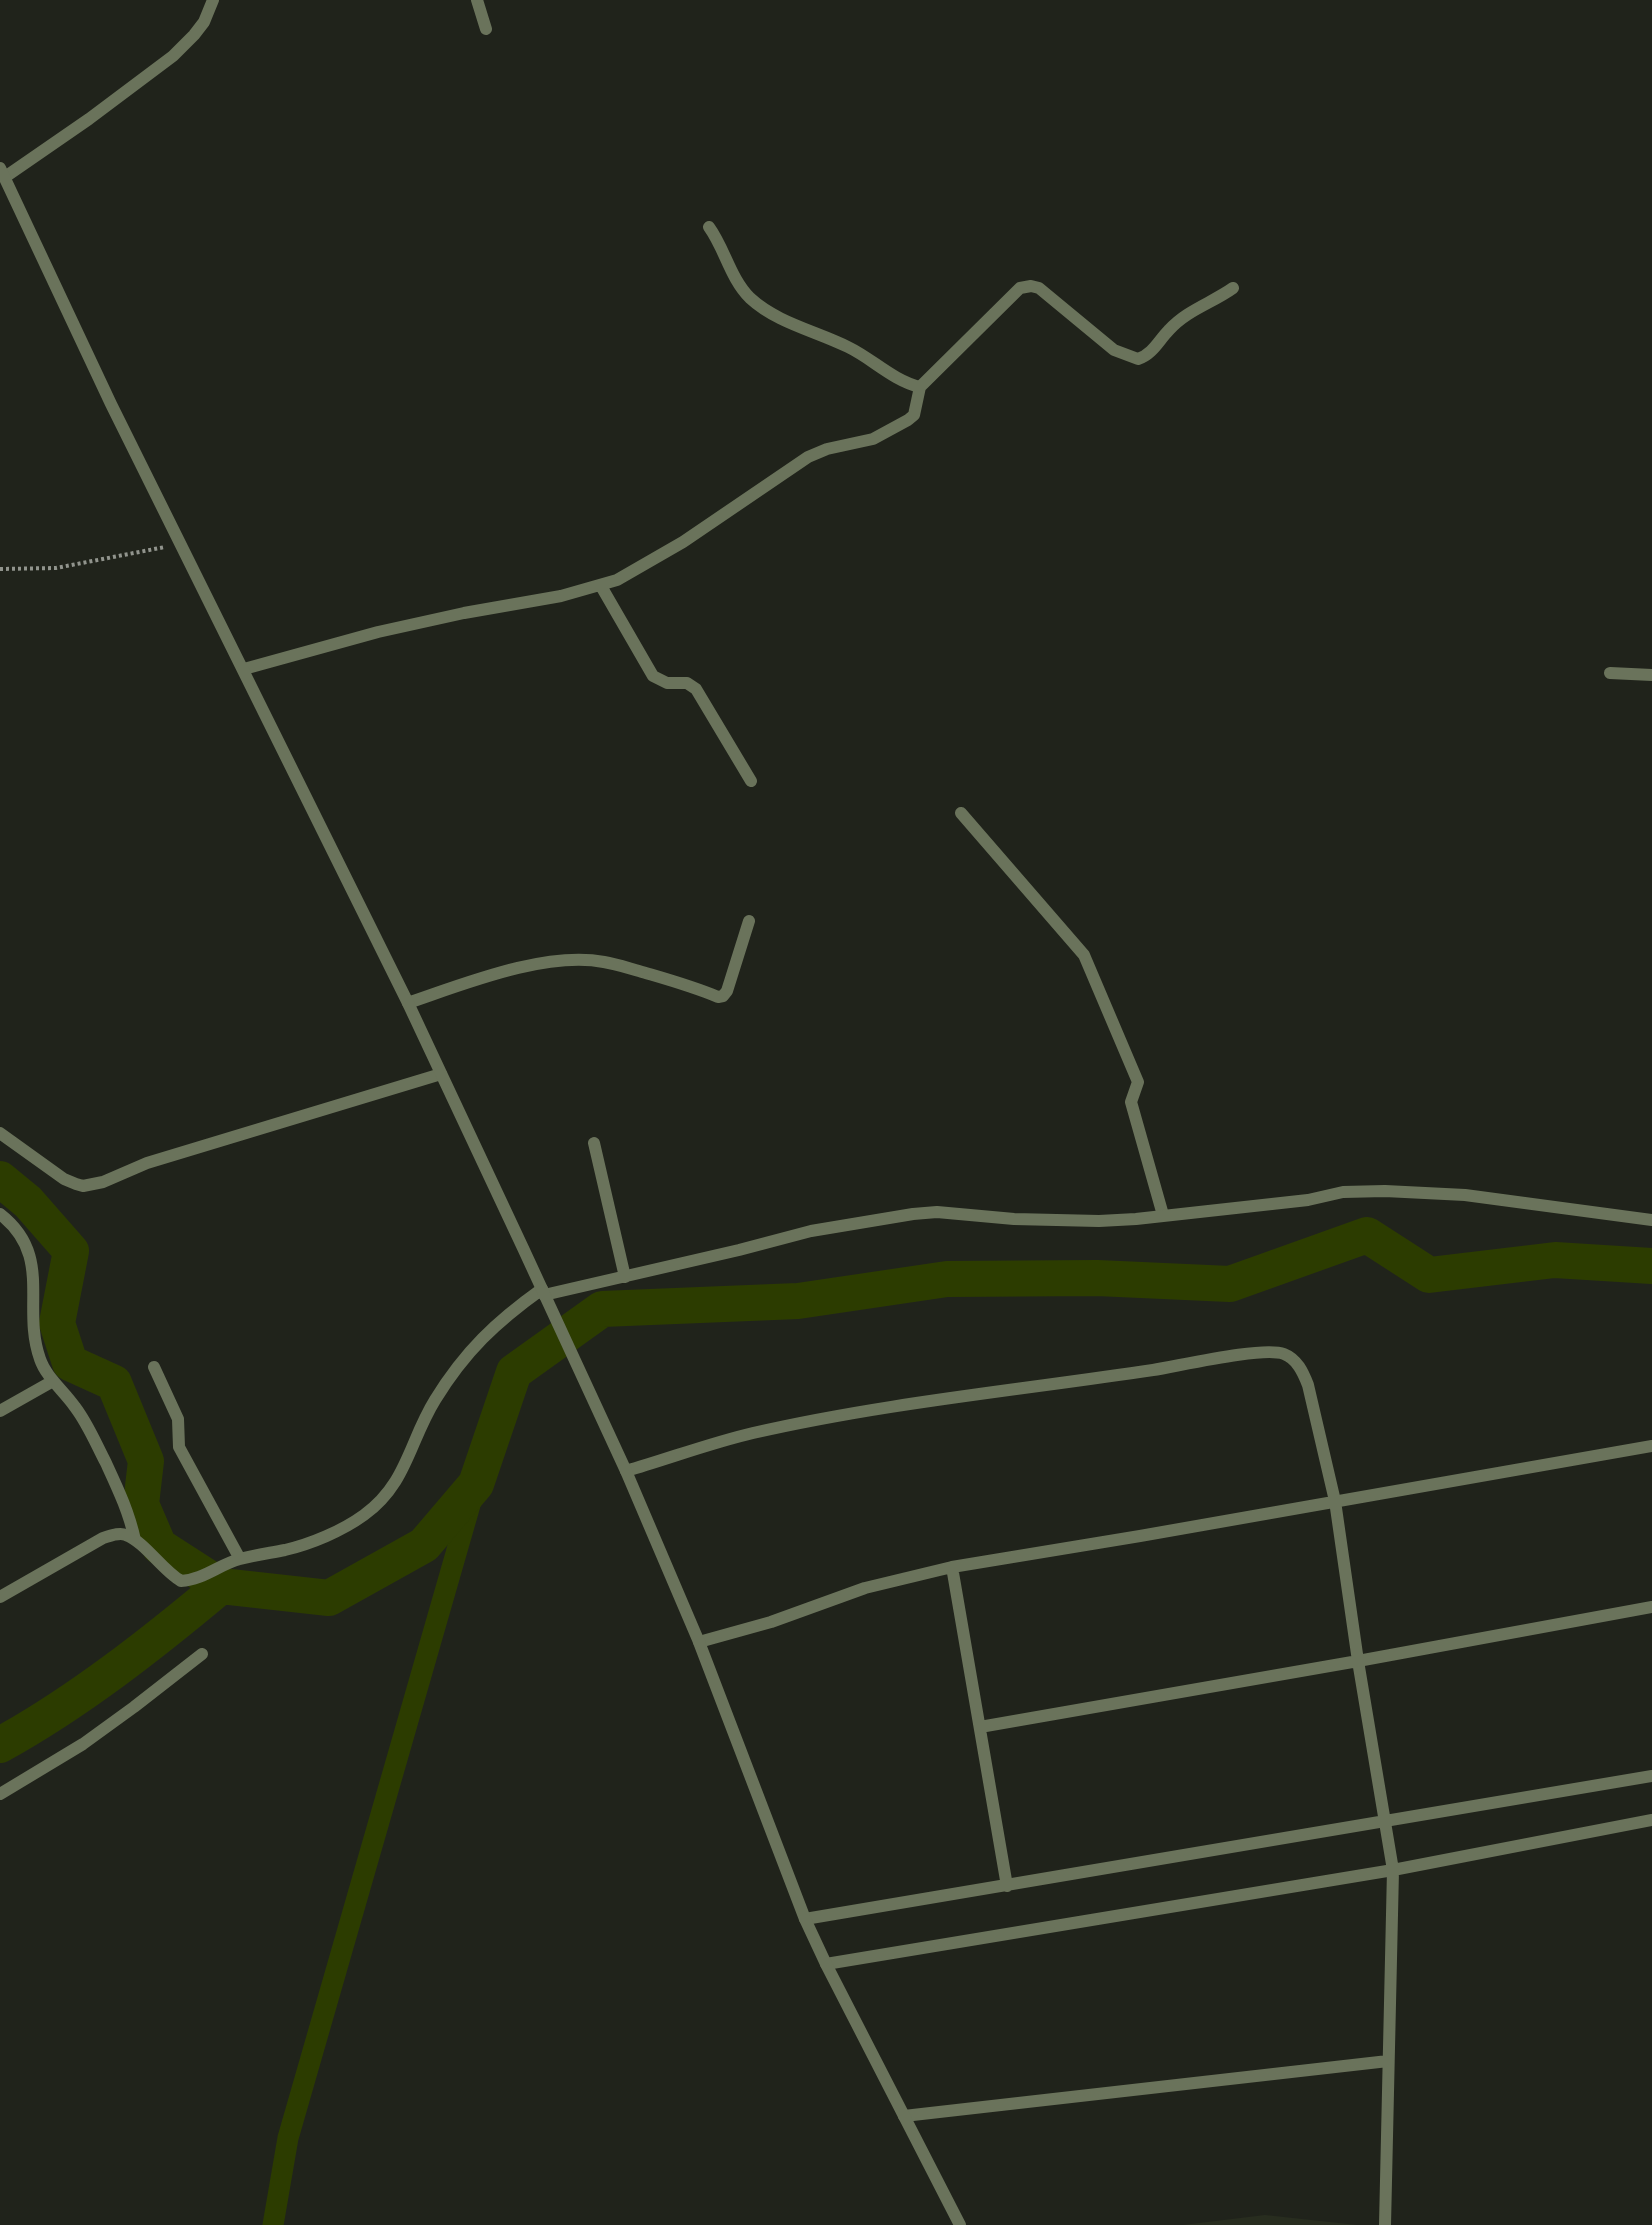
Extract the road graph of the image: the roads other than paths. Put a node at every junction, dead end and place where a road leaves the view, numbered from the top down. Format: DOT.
graph roads {
  1 [pos="213,0"];
  2 [pos="477,0"];
  3 [pos="486,29"];
  4 [pos="2,172"];
  5 [pos="709,226"];
  6 [pos="1233,288"];
  7 [pos="920,387"];
  8 [pos="601,586"];
  9 [pos="244,669"];
  10 [pos="1610,673"];
  11 [pos="1652,675"];
  12 [pos="751,782"];
  13 [pos="961,813"];
  14 [pos="749,921"];
  15 [pos="408,1003"];
  16 [pos="441,1074"];
  17 [pos="0,1132"];
  18 [pos="594,1143"];
  19 [pos="0,1214"];
  20 [pos="1163,1215"];
  21 [pos="1652,1220"];
  22 [pos="625,1276"];
  23 [pos="545,1296"];
  24 [pos="154,1367"];
  25 [pos="53,1381"];
  26 [pos="0,1411"];
  27 [pos="1652,1446"];
  28 [pos="626,1471"];
  29 [pos="1335,1501"];
  30 [pos="135,1540"];
  31 [pos="235,1560"];
  32 [pos="952,1567"];
  33 [pos="0,1597"];
  34 [pos="1652,1606"];
  35 [pos="699,1642"];
  36 [pos="201,1654"];
  37 [pos="1358,1661"];
  38 [pos="980,1727"];
  39 [pos="1652,1776"];
  40 [pos="0,1794"];
  41 [pos="1385,1820"];
  42 [pos="1652,1820"];
  43 [pos="1393,1870"];
  44 [pos="1007,1886"];
  45 [pos="806,1919"];
  46 [pos="826,1964"];
  47 [pos="1388,2061"];
  48 [pos="904,2116"];
  49 [pos="960,2225"];
  50 [pos="1385,2225"];
  1 -- 4 [label="street"];
  2 -- 3 [label="street"];
  4 -- 9 [label="street"];
  5 -- 7 [label="street"];
  6 -- 7 [label="street"];
  7 -- 8 [label="street"];
  8 -- 9 [label="street"];
  8 -- 12 [label="street"];
  9 -- 15 [label="street"];
  10 -- 11 [label="street"];
  13 -- 20 [label="street"];
  14 -- 15 [label="street"];
  15 -- 16 [label="street"];
  16 -- 17 [label="street"];
  16 -- 23 [label="street"];
  18 -- 22 [label="street"];
  19 -- 25 [label="street"];
  20 -- 21 [label="street"];
  20 -- 22 [label="street"];
  22 -- 23 [label="street"];
  23 -- 28 [label="street"];
  23 -- 31 [label="street"];
  24 -- 31 [label="street"];
  25 -- 26 [label="street"];
  25 -- 30 [label="street"];
  27 -- 29 [label="street"];
  28 -- 29 [label="street"];
  28 -- 35 [label="street"];
  29 -- 32 [label="street"];
  29 -- 37 [label="street"];
  30 -- 31 [label="street"];
  30 -- 33 [label="street"];
  32 -- 35 [label="street"];
  32 -- 38 [label="street"];
  34 -- 37 [label="street"];
  35 -- 45 [label="street"];
  36 -- 40 [label="street"];
  37 -- 38 [label="street"];
  37 -- 41 [label="street"];
  38 -- 44 [label="street"];
  39 -- 41 [label="street"];
  41 -- 43 [label="street"];
  41 -- 44 [label="street"];
  42 -- 43 [label="street"];
  43 -- 46 [label="street"];
  43 -- 47 [label="street"];
  44 -- 45 [label="street"];
  45 -- 46 [label="street"];
  46 -- 48 [label="street"];
  47 -- 48 [label="street"];
  47 -- 50 [label="street"];
  48 -- 49 [label="street"];
}
